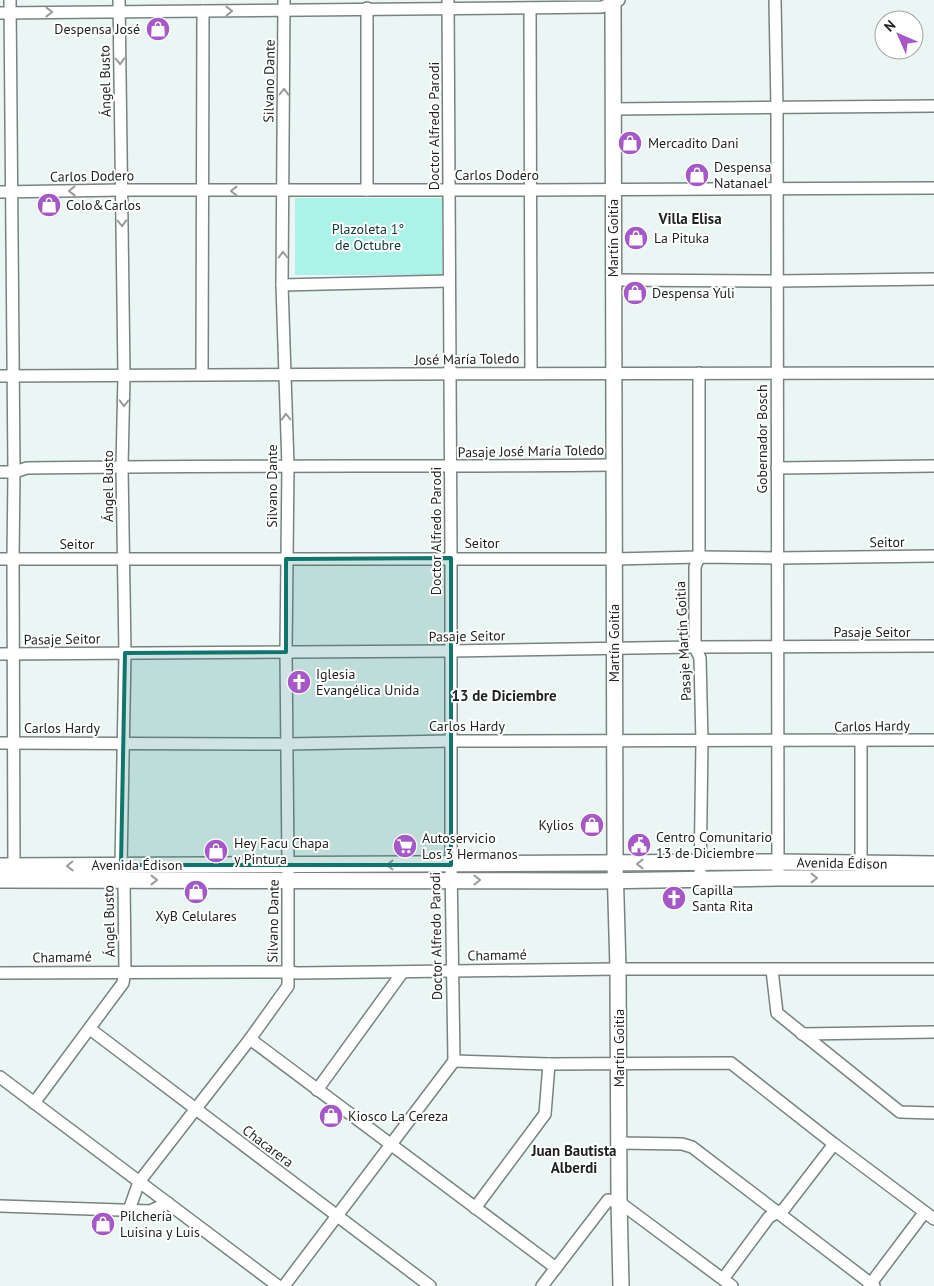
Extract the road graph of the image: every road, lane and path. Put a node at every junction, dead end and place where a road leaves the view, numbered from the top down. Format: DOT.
graph roads {
  1 [pos="10,0"];
  2 [pos="119,0"];
  3 [pos="775,0"];
  4 [pos="615,1"];
  5 [pos="448,4"];
  6 [pos="284,5"];
  7 [pos="367,8"];
  8 [pos="530,8"];
  9 [pos="203,11"];
  10 [pos="119,12"];
  11 [pos="5,13"];
  12 [pos="934,106"];
  13 [pos="777,108"];
  14 [pos="613,109"];
  15 [pos="934,188"];
  16 [pos="776,189"];
  17 [pos="122,190"];
  18 [pos="283,190"];
  19 [pos="367,190"];
  20 [pos="450,190"];
  21 [pos="531,190"];
  22 [pos="613,190"];
  23 [pos="202,191"];
  24 [pos="6,192"];
  25 [pos="934,279"];
  26 [pos="449,280"];
  27 [pos="613,280"];
  28 [pos="777,281"];
  29 [pos="282,285"];
  30 [pos="531,373"];
  31 [pos="614,373"];
  32 [pos="700,373"];
  33 [pos="777,373"];
  34 [pos="934,373"];
  35 [pos="202,374"];
  36 [pos="286,374"];
  37 [pos="450,375"];
  38 [pos="0,376"];
  39 [pos="13,376"];
  40 [pos="124,376"];
  41 [pos="613,465"];
  42 [pos="288,466"];
  43 [pos="934,466"];
  44 [pos="122,467"];
  45 [pos="450,467"];
  46 [pos="777,468"];
  47 [pos="0,472"];
  48 [pos="14,472"];
  49 [pos="700,556"];
  50 [pos="934,556"];
  51 [pos="451,558"];
  52 [pos="777,558"];
  53 [pos="0,559"];
  54 [pos="13,559"];
  55 [pos="122,559"];
  56 [pos="286,559"];
  57 [pos="614,559"];
  58 [pos="695,646"];
  59 [pos="934,646"];
  60 [pos="777,647"];
  61 [pos="614,648"];
  62 [pos="451,651"];
  63 [pos="286,652"];
  64 [pos="125,653"];
  65 [pos="0,654"];
  66 [pos="13,655"];
  67 [pos="934,740"];
  68 [pos="451,741"];
  69 [pos="614,741"];
  70 [pos="778,741"];
  71 [pos="861,741"];
  72 [pos="702,742"];
  73 [pos="0,743"];
  74 [pos="14,743"];
  75 [pos="122,744"];
  76 [pos="286,744"];
  77 [pos="778,862"];
  78 [pos="699,863"];
  79 [pos="860,863"];
  80 [pos="615,864"];
  81 [pos="934,864"];
  82 [pos="122,865"];
  83 [pos="288,872"];
  84 [pos="451,872"];
  85 [pos="7,873"];
  86 [pos="778,878"];
  87 [pos="861,878"];
  88 [pos="934,878"];
  89 [pos="700,879"];
  90 [pos="124,880"];
  91 [pos="616,880"];
  92 [pos="618,968"];
  93 [pos="934,969"];
  94 [pos="451,970"];
  95 [pos="772,970"];
  96 [pos="124,971"];
  97 [pos="287,972"];
  98 [pos="0,973"];
  99 [pos="402,973"];
  100 [pos="90,1029"];
  101 [pos="934,1032"];
  102 [pos="802,1034"];
  103 [pos="250,1039"];
  104 [pos="454,1061"];
  105 [pos="549,1064"];
  106 [pos="619,1064"];
  107 [pos="0,1077"];
  108 [pos="317,1090"];
  109 [pos="34,1103"];
  110 [pos="195,1110"];
  111 [pos="934,1113"];
  112 [pos="619,1143"];
  113 [pos="834,1144"];
  114 [pos="392,1145"];
  115 [pos="139,1182"];
  116 [pos="619,1202"];
  117 [pos="168,1204"];
  118 [pos="0,1206"];
  119 [pos="475,1208"];
  120 [pos="129,1210"];
  121 [pos="777,1212"];
  122 [pos="929,1216"];
  123 [pos="337,1217"];
  124 [pos="556,1268"];
  125 [pos="723,1279"];
  126 [pos="871,1285"];
  127 [pos="278,1286"];
  128 [pos="284,1286"];
  129 [pos="430,1286"];
  130 [pos="542,1286"];
  131 [pos="621,1286"];
  132 [pos="732,1286"];
  1 -- 11 [label="street"];
  2 -- 10 [label="street, Ángel Busto"];
  3 -- 13 [label="street, Gobernador Bosch"];
  4 -- 8 [label="street"];
  4 -- 14 [label="main road, Martín Goitía"];
  5 -- 7 [label="street"];
  5 -- 8 [label="street"];
  5 -- 20 [label="street, Doctor Alfredo Parodi"];
  6 -- 7 [label="street"];
  9 -- 6 [label="street, one-way"];
  18 -- 6 [label="street, Silvano Dante, one-way"];
  7 -- 19 [label="street"];
  8 -- 21 [label="street"];
  9 -- 10 [label="street"];
  9 -- 23 [label="street"];
  11 -- 10 [label="street, one-way"];
  10 -- 17 [label="street, Ángel Busto, one-way"];
  11 -- 24 [label="street"];
  12 -- 13 [label="street"];
  13 -- 14 [label="street"];
  13 -- 16 [label="street, Gobernador Bosch"];
  14 -- 22 [label="main road, Martín Goitía"];
  15 -- 16 [label="street, Carlos Dodero"];
  16 -- 22 [label="street, Carlos Dodero"];
  16 -- 28 [label="street, Gobernador Bosch"];
  17 -- 23 [label="street, Carlos Dodero"];
  17 -- 24 [label="street, Carlos Dodero, one-way"];
  17 -- 40 [label="street, Ángel Busto, one-way"];
  18 -- 19 [label="street, Carlos Dodero"];
  18 -- 23 [label="street, Carlos Dodero, one-way"];
  29 -- 18 [label="street, Silvano Dante, one-way"];
  19 -- 20 [label="street, Carlos Dodero"];
  20 -- 21 [label="street, Carlos Dodero"];
  20 -- 26 [label="street, Doctor Alfredo Parodi"];
  21 -- 22 [label="street, Carlos Dodero"];
  21 -- 30 [label="street"];
  22 -- 27 [label="main road, Martín Goitía"];
  23 -- 35 [label="street"];
  24 -- 39 [label="street"];
  25 -- 28 [label="street"];
  26 -- 29 [label="street"];
  26 -- 37 [label="street, Doctor Alfredo Parodi"];
  27 -- 28 [label="street"];
  27 -- 31 [label="main road, Martín Goitía"];
  28 -- 33 [label="street, Gobernador Bosch"];
  29 -- 36 [label="street, Silvano Dante"];
  30 -- 31 [label="street, José María Toledo"];
  30 -- 37 [label="street, José María Toledo"];
  31 -- 32 [label="street, José María Toledo"];
  31 -- 41 [label="main road, Martín Goitía"];
  32 -- 33 [label="street, José María Toledo"];
  32 -- 49 [label="street, Pasaje Martín Goitía"];
  33 -- 34 [label="street, José María Toledo"];
  33 -- 46 [label="street, Gobernador Bosch"];
  35 -- 36 [label="street, José María Toledo"];
  35 -- 40 [label="street, José María Toledo"];
  36 -- 37 [label="street, José María Toledo"];
  42 -- 36 [label="street, Silvano Dante, one-way"];
  37 -- 45 [label="street, Doctor Alfredo Parodi"];
  38 -- 39 [label="street, José María Toledo"];
  39 -- 40 [label="street, José María Toledo"];
  39 -- 48 [label="street"];
  40 -- 44 [label="street, Ángel Busto, one-way"];
  41 -- 45 [label="street, Pasaje José María Toledo"];
  41 -- 57 [label="main road, Martín Goitía"];
  42 -- 44 [label="street, Pasaje José María Toledo"];
  42 -- 45 [label="street, Pasaje José María Toledo"];
  42 -- 56 [label="street, Silvano Dante"];
  43 -- 46 [label="street"];
  44 -- 48 [label="street, Pasaje José María Toledo"];
  44 -- 55 [label="street, Ángel Busto"];
  45 -- 51 [label="street, Doctor Alfredo Parodi"];
  46 -- 52 [label="street, Gobernador Bosch"];
  47 -- 48 [label="street, Pasaje José María Toledo"];
  48 -- 54 [label="street"];
  49 -- 52 [label="street, Seitor"];
  49 -- 57 [label="street, Seitor"];
  49 -- 58 [label="street, Pasaje Martín Goitía"];
  50 -- 52 [label="street, Seitor"];
  51 -- 56 [label="street, Seitor"];
  51 -- 57 [label="street, Seitor"];
  51 -- 62 [label="street, Doctor Alfredo Parodi"];
  52 -- 60 [label="street, Gobernador Bosch"];
  53 -- 54 [label="street, Seitor"];
  54 -- 55 [label="street, Seitor"];
  54 -- 66 [label="street"];
  55 -- 56 [label="street, Seitor"];
  55 -- 64 [label="street, Ángel Busto"];
  56 -- 63 [label="street, Silvano Dante"];
  57 -- 61 [label="main road, Martín Goitía"];
  58 -- 60 [label="street, Pasaje Seitor"];
  58 -- 61 [label="street, Pasaje Seitor"];
  58 -- 72 [label="street, Pasaje Martín Goitía"];
  59 -- 60 [label="street, Pasaje Seitor"];
  60 -- 70 [label="street, Gobernador Bosch"];
  61 -- 62 [label="street, Pasaje Seitor"];
  61 -- 69 [label="main road, Martín Goitía"];
  62 -- 63 [label="street, Pasaje Seitor"];
  62 -- 68 [label="street, Doctor Alfredo Parodi"];
  63 -- 64 [label="street, Pasaje Seitor"];
  63 -- 76 [label="street, Silvano Dante"];
  64 -- 66 [label="street, Pasaje Seitor"];
  64 -- 75 [label="street, Ángel Busto"];
  65 -- 66 [label="street, Pasaje Seitor"];
  66 -- 74 [label="street"];
  67 -- 71 [label="street, Carlos Hardy"];
  68 -- 69 [label="street, Carlos Hardy"];
  68 -- 76 [label="street, Carlos Hardy"];
  68 -- 84 [label="street, Doctor Alfredo Parodi"];
  69 -- 72 [label="street, Carlos Hardy"];
  69 -- 80 [label="main road, Martín Goitía"];
  70 -- 71 [label="street, Carlos Hardy"];
  70 -- 72 [label="street, Carlos Hardy"];
  70 -- 77 [label="street, Gobernador Bosch"];
  71 -- 79 [label="street"];
  72 -- 78 [label="street, Pasaje Martín Goitía"];
  73 -- 74 [label="street, Carlos Hardy"];
  74 -- 75 [label="street, Carlos Hardy"];
  74 -- 85 [label="street"];
  75 -- 76 [label="street, Carlos Hardy"];
  75 -- 82 [label="street, Ángel Busto"];
  76 -- 83 [label="street, Silvano Dante"];
  77 -- 78 [label="main road, Avenida Édison"];
  77 -- 79 [label="main road, Avenida Édison"];
  77 -- 86 [label="street, Gobernador Bosch"];
  78 -- 80 [label="main road, Avenida Édison, one-way"];
  78 -- 89 [label="street, Pasaje Martín Goitía"];
  79 -- 81 [label="main road, Avenida Édison"];
  79 -- 87 [label="street"];
  80 -- 84 [label="main road, Avenida Édison"];
  80 -- 91 [label="main road, Martín Goitía"];
  82 -- 83 [label="main road, Avenida Édison"];
  82 -- 85 [label="main road, Avenida Édison, one-way"];
  82 -- 90 [label="street, Ángel Busto"];
  83 -- 84 [label="main road, Avenida Édison"];
  90 -- 83 [label="main road, Avenida Édison, one-way"];
  83 -- 97 [label="street, Silvano Dante"];
  84 -- 91 [label="main road, Avenida Édison, one-way"];
  84 -- 94 [label="street, Doctor Alfredo Parodi"];
  85 -- 90 [label="main road, Avenida Édison"];
  86 -- 87 [label="main road, Avenida Édison, one-way"];
  86 -- 89 [label="main road, Avenida Édison"];
  87 -- 88 [label="main road, Avenida Édison"];
  89 -- 91 [label="main road, Avenida Édison"];
  90 -- 96 [label="street, Ángel Busto"];
  91 -- 92 [label="main road, Martín Goitía"];
  92 -- 94 [label="street, Chamamé"];
  92 -- 95 [label="street, Chamamé"];
  92 -- 106 [label="main road, Martín Goitía"];
  93 -- 95 [label="street, Chamamé"];
  94 -- 99 [label="street, Chamamé"];
  94 -- 104 [label="street, Doctor Alfredo Parodi"];
  95 -- 102 [label="street"];
  96 -- 97 [label="street, Chamamé"];
  96 -- 98 [label="street, Chamamé"];
  96 -- 100 [label="street"];
  97 -- 99 [label="street, Chamamé"];
  97 -- 103 [label="street, Silvano Dante"];
  99 -- 108 [label="street"];
  100 -- 109 [label="street"];
  100 -- 110 [label="street, Chacarera"];
  101 -- 102 [label="street"];
  102 -- 111 [label="street"];
  103 -- 108 [label="street"];
  103 -- 110 [label="street, Silvano Dante"];
  104 -- 105 [label="street"];
  104 -- 114 [label="street"];
  105 -- 106 [label="street"];
  105 -- 119 [label="street"];
  106 -- 112 [label="main road, Martín Goitía"];
  106 -- 113 [label="street"];
  107 -- 109 [label="street"];
  108 -- 114 [label="street"];
  109 -- 115 [label="street"];
  110 -- 115 [label="street, Silvano Dante"];
  110 -- 123 [label="street, Chacarera"];
  112 -- 116 [label="main road, Martín Goitía"];
  112 -- 121 [label="street"];
  113 -- 121 [label="street"];
  113 -- 122 [label="street"];
  114 -- 119 [label="street"];
  114 -- 123 [label="street"];
  115 -- 117 [label="street"];
  115 -- 120 [label="street, Silvano Dante"];
  116 -- 124 [label="street"];
  116 -- 125 [label="street"];
  116 -- 131 [label="main road, Martín Goitía"];
  117 -- 120 [label="street"];
  117 -- 127 [label="street"];
  118 -- 120 [label="street"];
  119 -- 124 [label="street"];
  121 -- 125 [label="street"];
  121 -- 126 [label="street"];
  122 -- 126 [label="street"];
  123 -- 128 [label="street"];
  123 -- 129 [label="street, Chacarera"];
  124 -- 130 [label="street"];
  125 -- 132 [label="street"];
}
